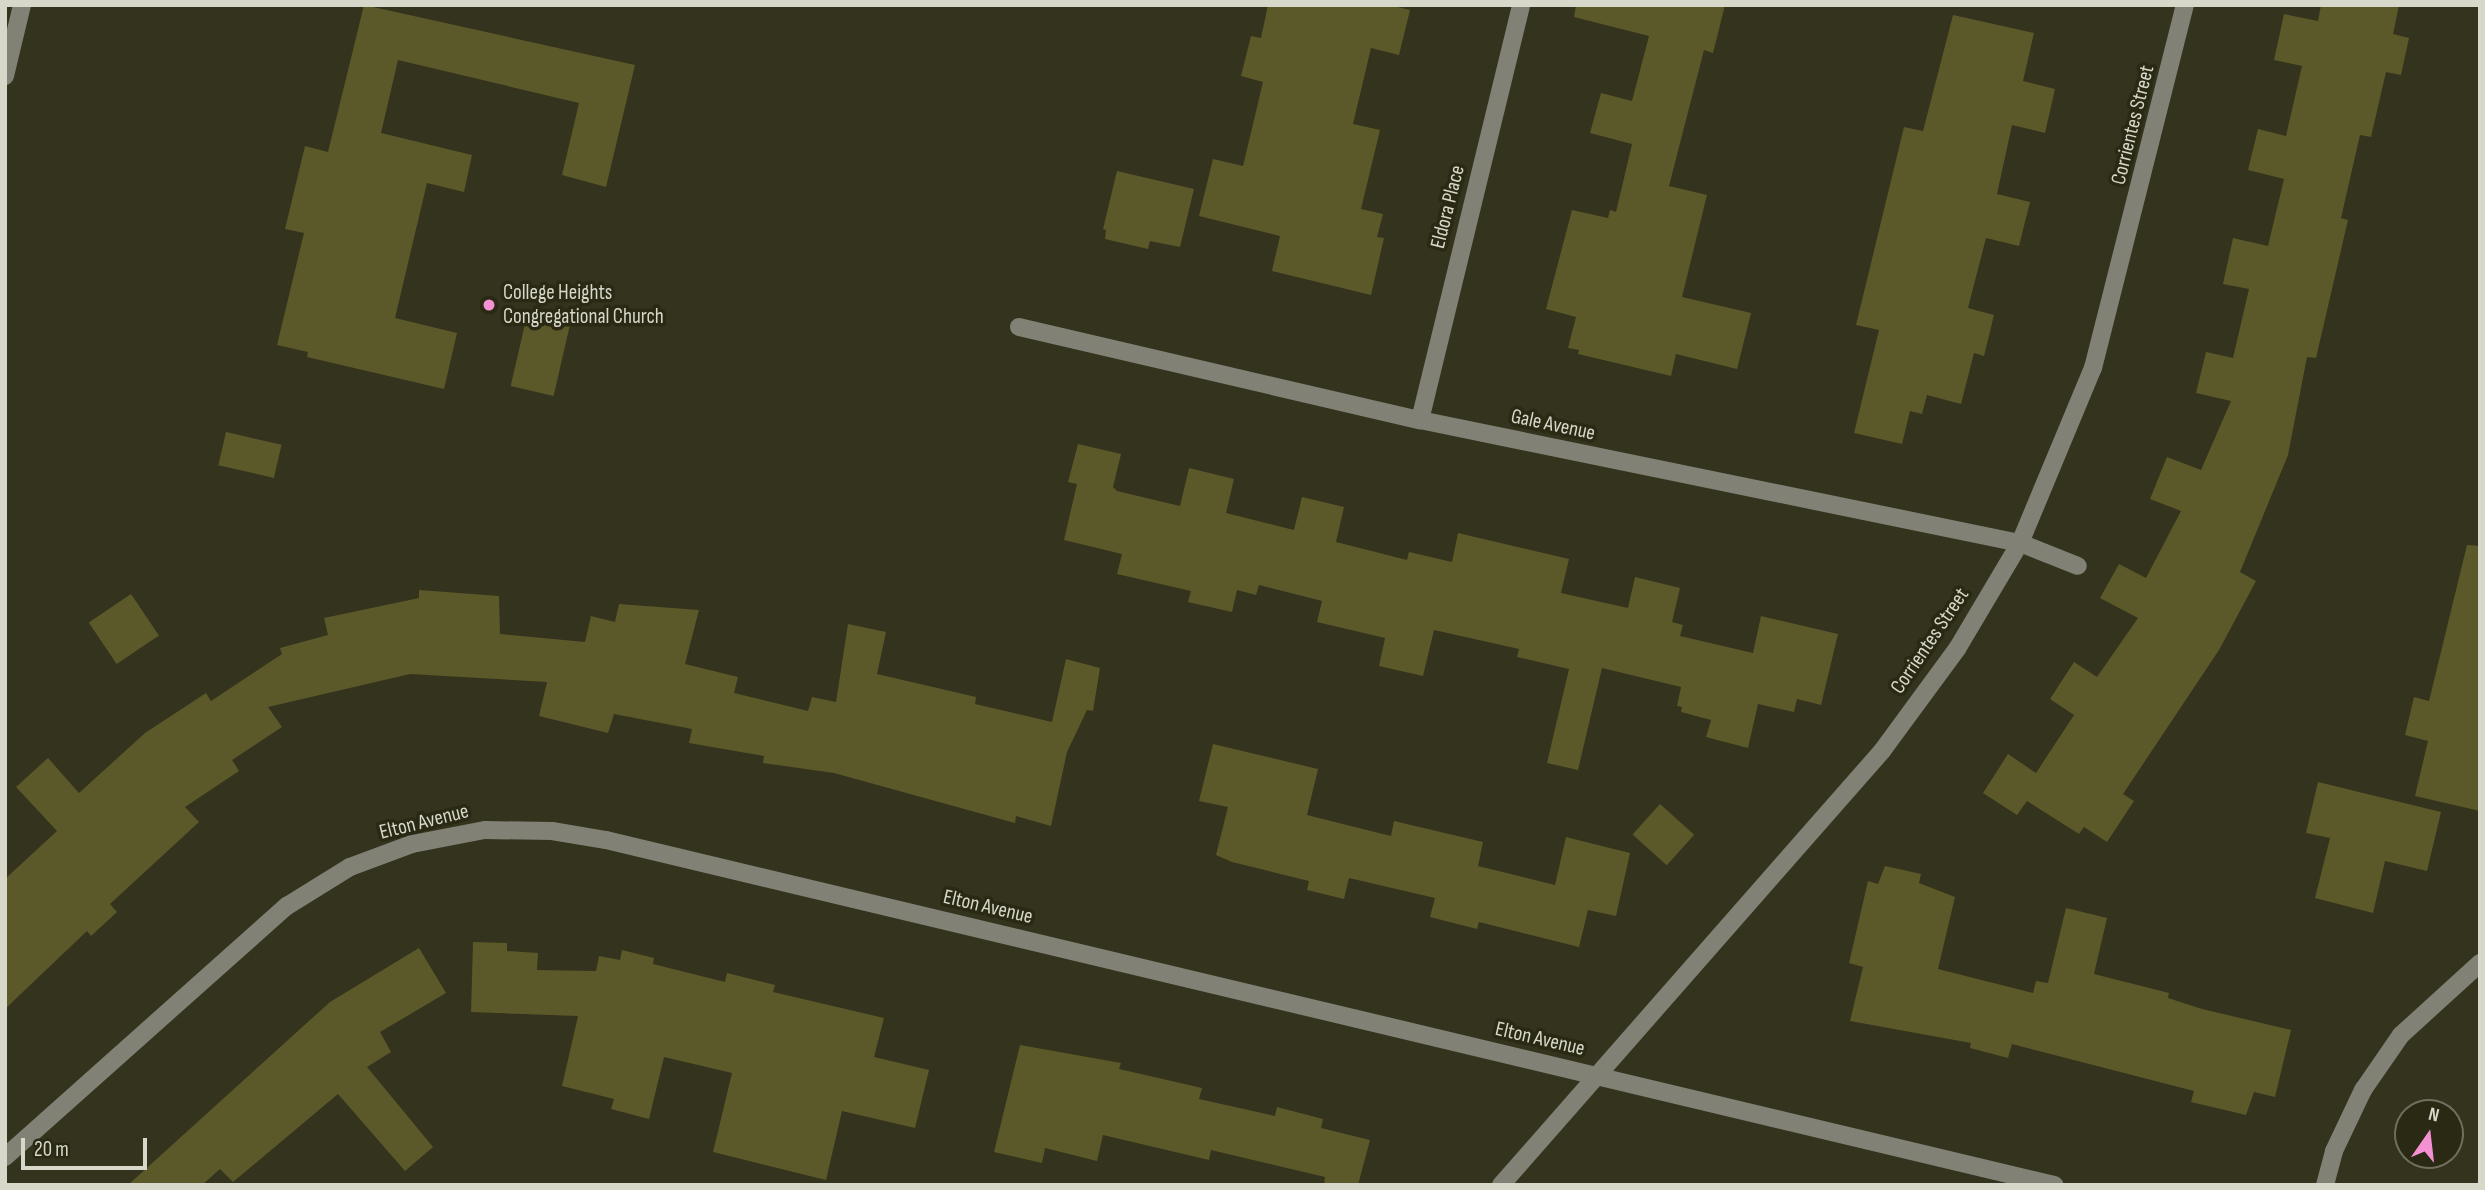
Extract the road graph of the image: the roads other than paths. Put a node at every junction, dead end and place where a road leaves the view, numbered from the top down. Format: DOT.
graph roads {
  1 [pos="22,5"];
  2 [pos="1521,5"];
  3 [pos="2185,5"];
  4 [pos="5,76"];
  5 [pos="1019,327"];
  6 [pos="1420,420"];
  7 [pos="2020,543"];
  8 [pos="2078,566"];
  9 [pos="2480,963"];
  10 [pos="1596,1076"];
  11 [pos="5,1157"];
  12 [pos="1501,1185"];
  13 [pos="2054,1185"];
  14 [pos="2325,1185"];
  1 -- 4 [label="street"];
  2 -- 6 [label="street, Eldora Place"];
  3 -- 7 [label="street, Corrientes Street"];
  5 -- 6 [label="street, Gale Avenue"];
  6 -- 7 [label="street, Gale Avenue"];
  7 -- 8 [label="street, Gale Avenue"];
  7 -- 10 [label="street, Corrientes Street"];
  9 -- 14 [label="street"];
  10 -- 11 [label="street, Elton Avenue"];
  10 -- 12 [label="street, Corrientes Street"];
  10 -- 13 [label="street, Elton Avenue"];
}
